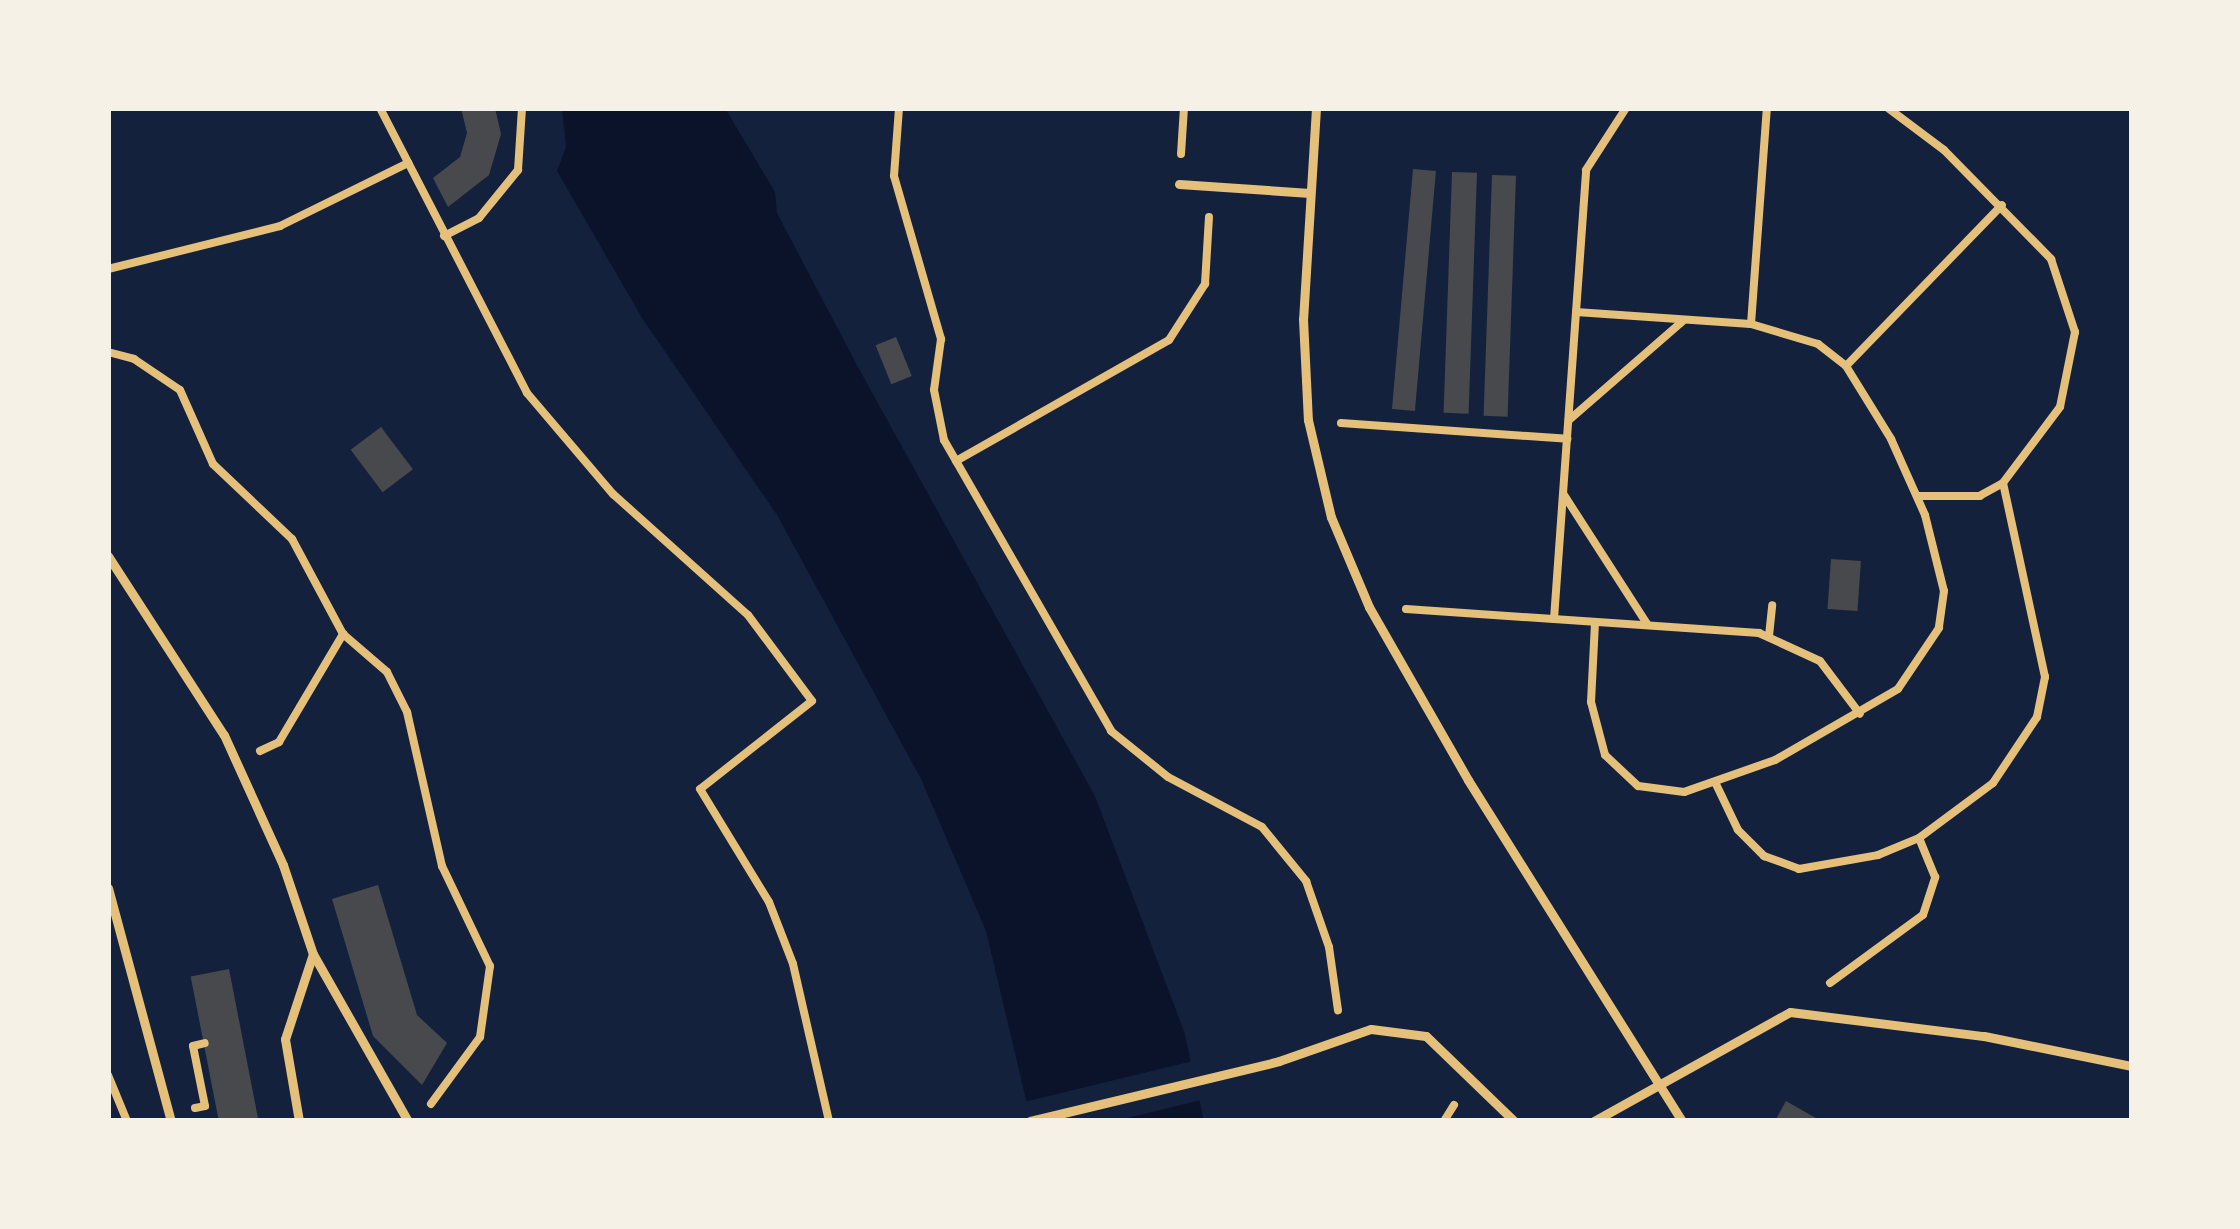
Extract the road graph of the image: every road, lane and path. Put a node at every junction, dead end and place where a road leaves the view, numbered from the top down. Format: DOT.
graph roads {
  1 [pos="380,108"];
  2 [pos="521,108"];
  3 [pos="899,108"];
  4 [pos="1184,108"];
  5 [pos="1316,108"];
  6 [pos="1626,108"];
  7 [pos="1767,108"];
  8 [pos="1888,108"];
  9 [pos="408,163"];
  10 [pos="1179,184"];
  11 [pos="1211,186"];
  12 [pos="1310,194"];
  13 [pos="2002,205"];
  14 [pos="445,236"];
  15 [pos="108,269"];
  16 [pos="1576,311"];
  17 [pos="1685,319"];
  18 [pos="1751,324"];
  19 [pos="108,352"];
  20 [pos="1846,366"];
  21 [pos="1308,420"];
  22 [pos="1569,420"];
  23 [pos="1567,439"];
  24 [pos="956,461"];
  25 [pos="2003,483"];
  26 [pos="1563,493"];
  27 [pos="1918,496"];
  28 [pos="108,556"];
  29 [pos="1772,605"];
  30 [pos="1369,607"];
  31 [pos="1554,619"];
  32 [pos="1595,622"];
  33 [pos="1648,625"];
  34 [pos="343,634"];
  35 [pos="1769,636"];
  36 [pos="1860,714"];
  37 [pos="238,763"];
  38 [pos="1715,782"];
  39 [pos="1919,838"];
  40 [pos="108,888"];
  41 [pos="313,954"];
  42 [pos="1790,1012"];
  43 [pos="1342,1036"];
  44 [pos="2132,1066"];
  45 [pos="108,1075"];
  46 [pos="1661,1087"];
  47 [pos="127,1121"];
  48 [pos="171,1121"];
  49 [pos="299,1121"];
  50 [pos="409,1121"];
  51 [pos="421,1121"];
  52 [pos="830,1121"];
  53 [pos="1030,1121"];
  54 [pos="1514,1121"];
  55 [pos="1594,1121"];
  56 [pos="1682,1121"];
  1 -- 9 [label="path"];
  2 -- 14 [label="path"];
  3 -- 24 [label="path"];
  4 -- 10 [label="path"];
  5 -- 12 [label="lane"];
  6 -- 16 [label="path"];
  7 -- 18 [label="path"];
  8 -- 13 [label="path"];
  9 -- 14 [label="path"];
  9 -- 15 [label="path"];
  10 -- 11 [label="lane"];
  11 -- 12 [label="lane"];
  11 -- 24 [label="path"];
  12 -- 21 [label="lane"];
  13 -- 20 [label="path"];
  13 -- 25 [label="path"];
  14 -- 52 [label="path"];
  16 -- 17 [label="path"];
  16 -- 22 [label="path"];
  17 -- 18 [label="path"];
  17 -- 22 [label="path"];
  18 -- 20 [label="path"];
  19 -- 34 [label="path"];
  20 -- 27 [label="path"];
  21 -- 23 [label="path"];
  21 -- 30 [label="lane"];
  22 -- 23 [label="path"];
  23 -- 26 [label="path"];
  24 -- 43 [label="path"];
  25 -- 27 [label="path"];
  25 -- 39 [label="path"];
  26 -- 31 [label="path"];
  26 -- 33 [label="path"];
  27 -- 36 [label="path"];
  28 -- 37 [label="lane"];
  29 -- 35 [label="path"];
  30 -- 31 [label="path"];
  30 -- 46 [label="lane"];
  31 -- 32 [label="path"];
  32 -- 33 [label="path"];
  32 -- 38 [label="path"];
  33 -- 35 [label="path"];
  34 -- 37 [label="path"];
  34 -- 51 [label="path"];
  35 -- 36 [label="path"];
  36 -- 38 [label="path"];
  37 -- 41 [label="lane"];
  38 -- 39 [label="path"];
  39 -- 42 [label="path"];
  40 -- 48 [label="lane"];
  41 -- 49 [label="lane"];
  41 -- 50 [label="lane"];
  42 -- 44 [label="lane"];
  42 -- 46 [label="lane"];
  43 -- 53 [label="lane"];
  43 -- 54 [label="lane"];
  45 -- 47 [label="path"];
  46 -- 55 [label="lane"];
  46 -- 56 [label="lane"];
}
